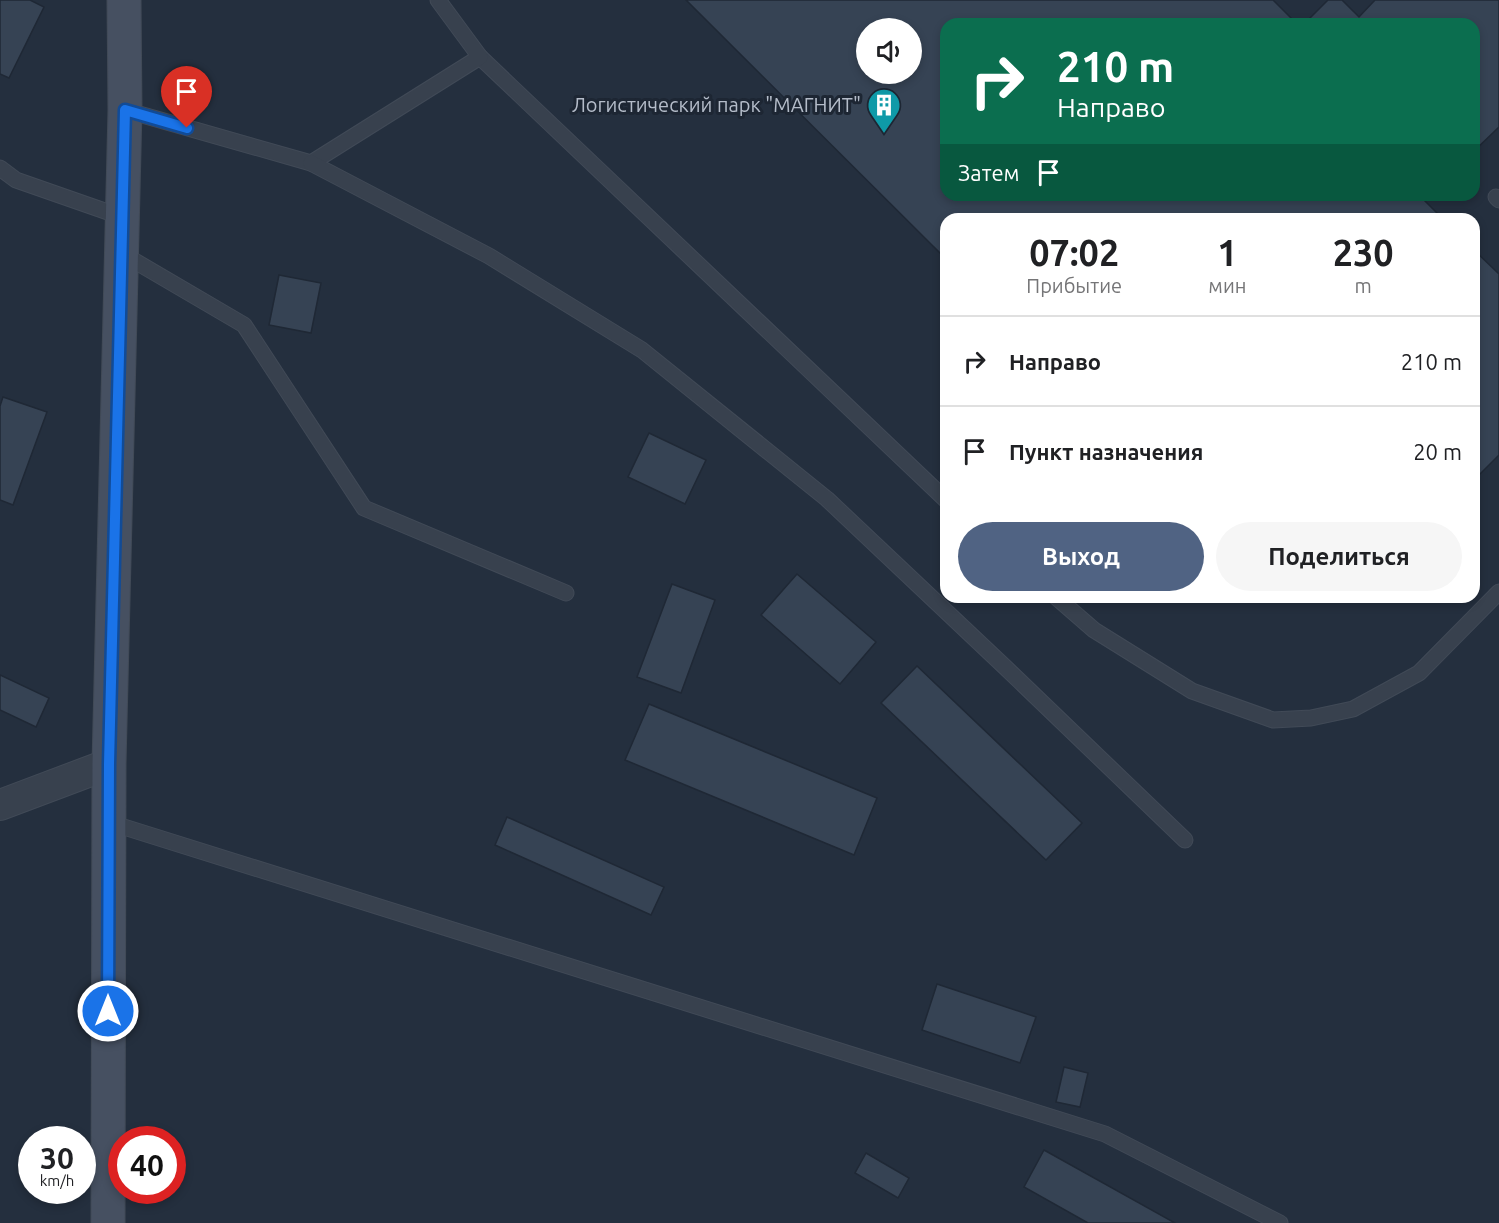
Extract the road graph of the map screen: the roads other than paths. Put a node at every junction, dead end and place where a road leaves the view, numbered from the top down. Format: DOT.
graph roads {
  1 [pos="124,0"];
  2 [pos="438,0"];
  3 [pos="480,57"];
  4 [pos="125,110"];
  5 [pos="311,163"];
  6 [pos="0,168"];
  7 [pos="122,217"];
  8 [pos="121,253"];
  9 [pos="940,494"];
  10 [pos="1499,592"];
  11 [pos="567,593"];
  12 [pos="1063,603"];
  13 [pos="109,764"];
  14 [pos="0,805"];
  15 [pos="108,822"];
  16 [pos="1185,840"];
  17 [pos="108,1223"];
  18 [pos="1280,1223"];
  1 -- 4 [label="street"];
  2 -- 3 [label="lane"];
  3 -- 5 [label="lane"];
  3 -- 9 [label="lane"];
  4 -- 5 [label="lane"];
  4 -- 7 [label="street"];
  5 -- 16 [label="lane"];
  6 -- 7 [label="lane"];
  7 -- 8 [label="street"];
  8 -- 11 [label="lane"];
  8 -- 13 [label="street"];
  10 -- 12 [label="lane"];
  13 -- 14 [label="street"];
  13 -- 15 [label="street"];
  15 -- 17 [label="street"];
  15 -- 18 [label="lane"];
}
